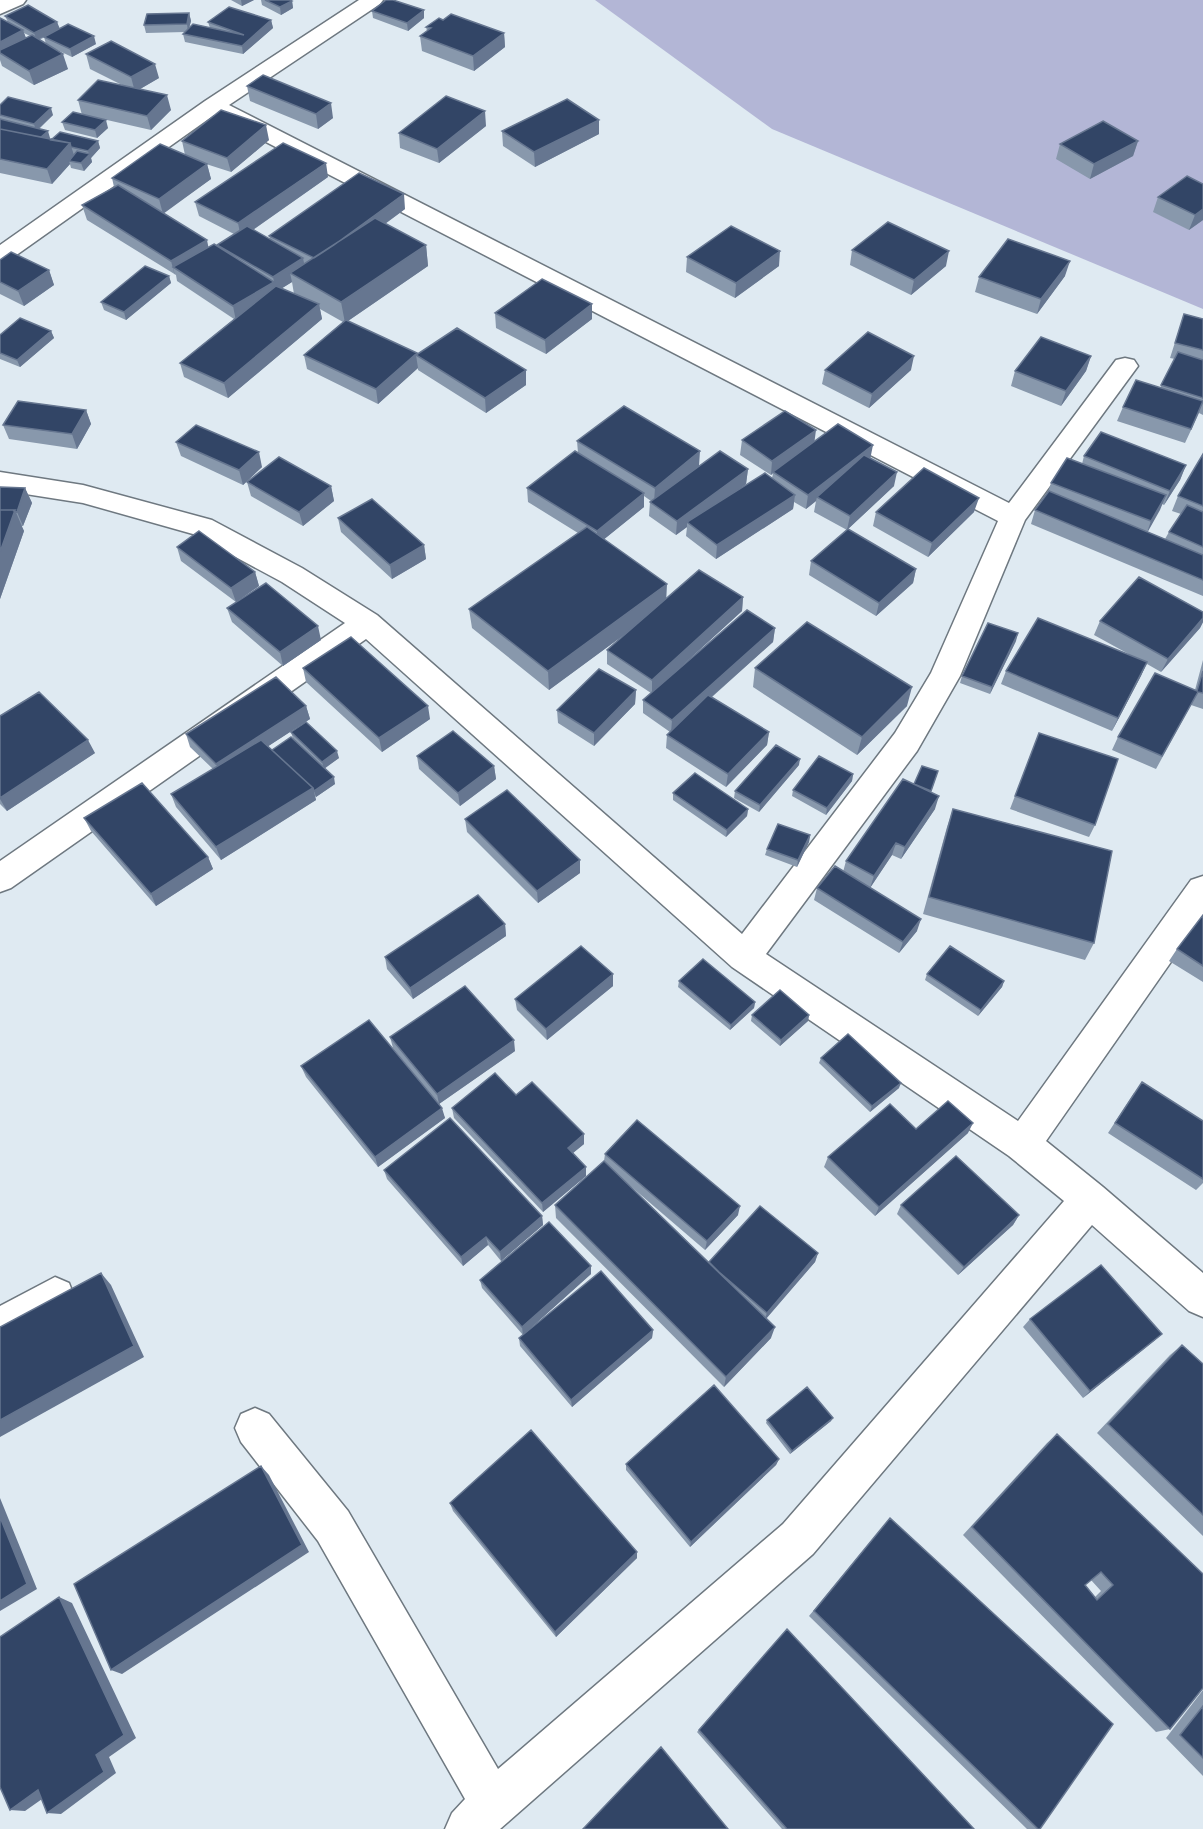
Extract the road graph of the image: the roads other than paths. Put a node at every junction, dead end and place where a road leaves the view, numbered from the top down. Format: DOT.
graph roads {
  1 [pos="16,0"];
  2 [pos="373,0"];
  3 [pos="0,8"];
  4 [pos="213,106"];
  5 [pos="0,256"];
  6 [pos="1125,366"];
  7 [pos="0,481"];
  8 [pos="1013,517"];
  9 [pos="367,623"];
  10 [pos="0,878"];
  11 [pos="1203,890"];
  12 [pos="744,957"];
  13 [pos="1022,1144"];
  14 [pos="1090,1199"];
  15 [pos="55,1296"];
  16 [pos="1203,1298"];
  17 [pos="0,1328"];
  18 [pos="255,1428"];
  19 [pos="481,1816"];
  1 -- 3 [label="street"];
  2 -- 4 [label="street"];
  4 -- 5 [label="street"];
  4 -- 8 [label="street"];
  6 -- 8 [label="street"];
  7 -- 9 [label="street"];
  8 -- 12 [label="street"];
  9 -- 10 [label="street"];
  9 -- 12 [label="street"];
  11 -- 13 [label="street"];
  12 -- 13 [label="street"];
  13 -- 14 [label="street"];
  14 -- 16 [label="street"];
  14 -- 19 [label="street"];
  15 -- 17 [label="street"];
  18 -- 19 [label="street"];
}
